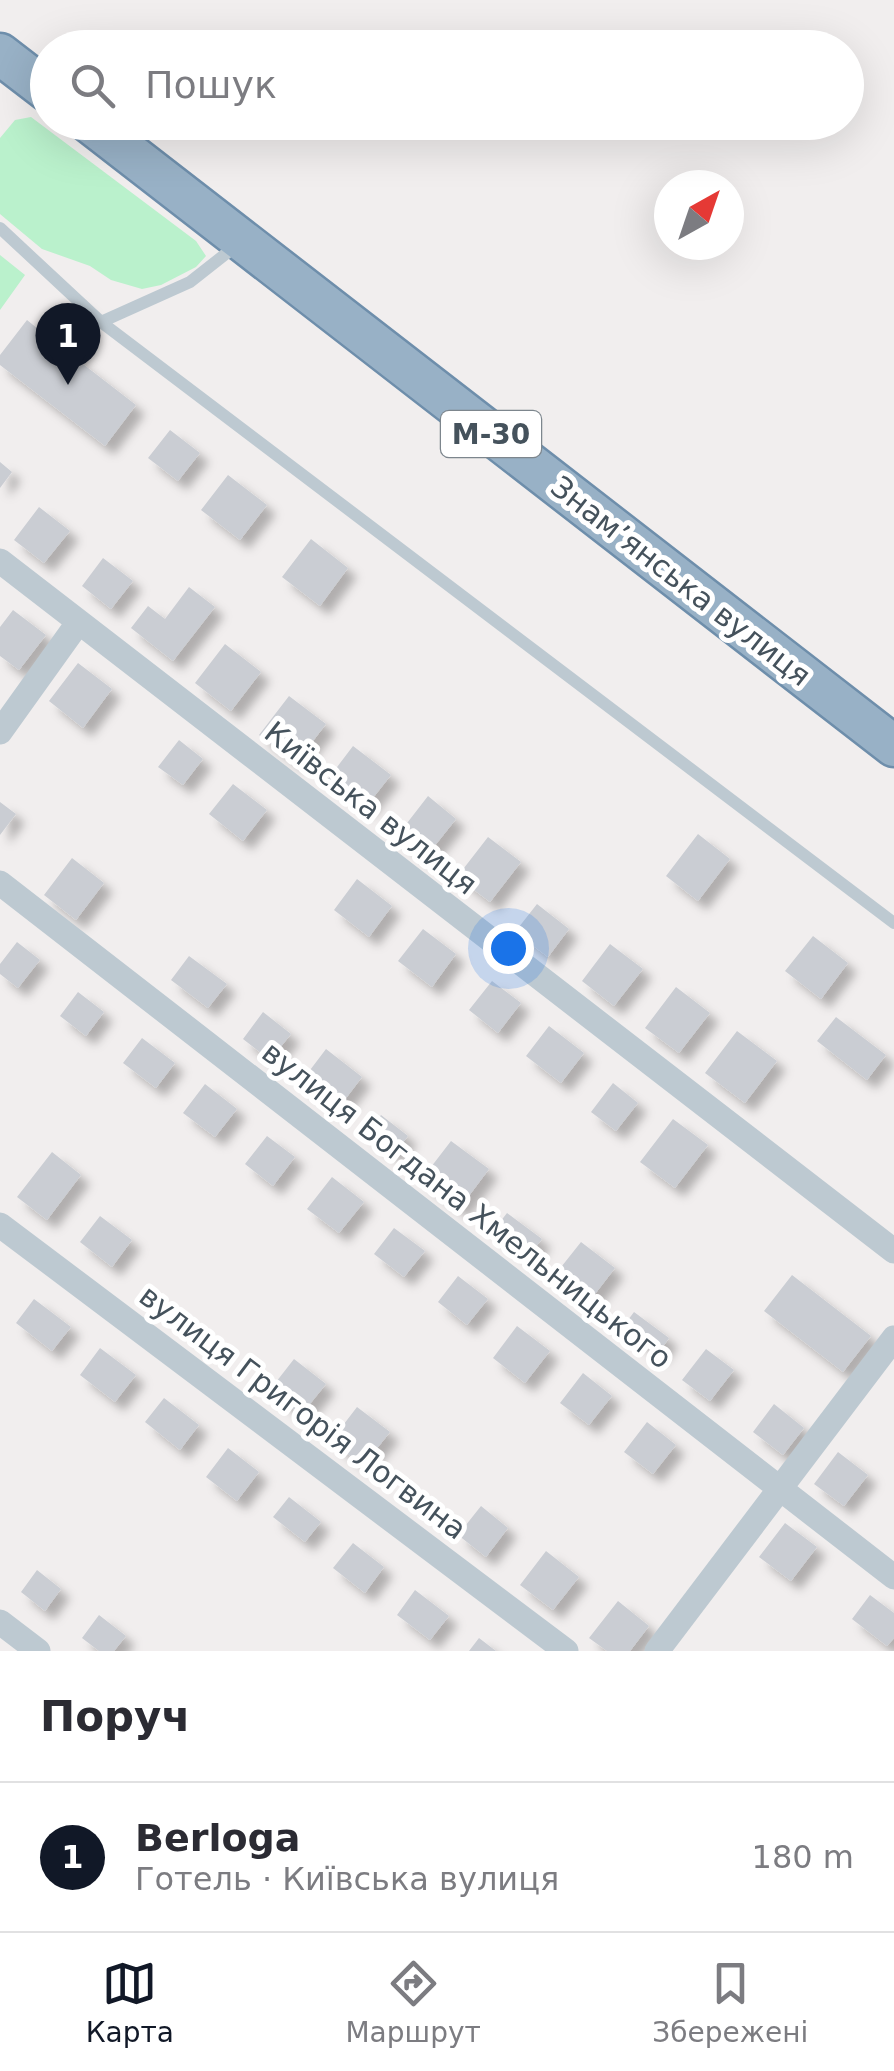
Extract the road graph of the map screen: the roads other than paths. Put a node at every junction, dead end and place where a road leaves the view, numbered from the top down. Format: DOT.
graph roads {
  1 [pos="0,54"];
  2 [pos="30,77"];
  3 [pos="112,140"];
  4 [pos="0,228"];
  5 [pos="242,241"];
  6 [pos="101,322"];
  7 [pos="0,561"];
  8 [pos="78,623"];
  9 [pos="0,732"];
  10 [pos="894,746"];
  11 [pos="0,883"];
  12 [pos="894,923"];
  13 [pos="0,1225"];
  14 [pos="894,1251"];
  15 [pos="894,1338"];
  16 [pos="781,1490"];
  17 [pos="894,1577"];
  18 [pos="0,1622"];
  19 [pos="38,1651"];
  20 [pos="566,1651"];
  21 [pos="657,1651"];
  1 -- 2 [label="highway"];
  3 -- 5 [label="highway, Знамʼянська вулиця / М-30"];
  4 -- 6 [label="lane"];
  5 -- 6 [label="lane"];
  5 -- 10 [label="highway, Знамʼянська вулиця / М-30"];
  6 -- 12 [label="lane"];
  7 -- 8 [label="street, Київська вулиця"];
  8 -- 9 [label="street"];
  8 -- 14 [label="street, Київська вулиця"];
  11 -- 16 [label="street, вулиця Богдана Хмельницького"];
  13 -- 20 [label="street, вулиця Григорія Логвина"];
  15 -- 16 [label="street"];
  16 -- 17 [label="street, вулиця Богдана Хмельницького"];
  16 -- 21 [label="street"];
  18 -- 19 [label="street"];
}
